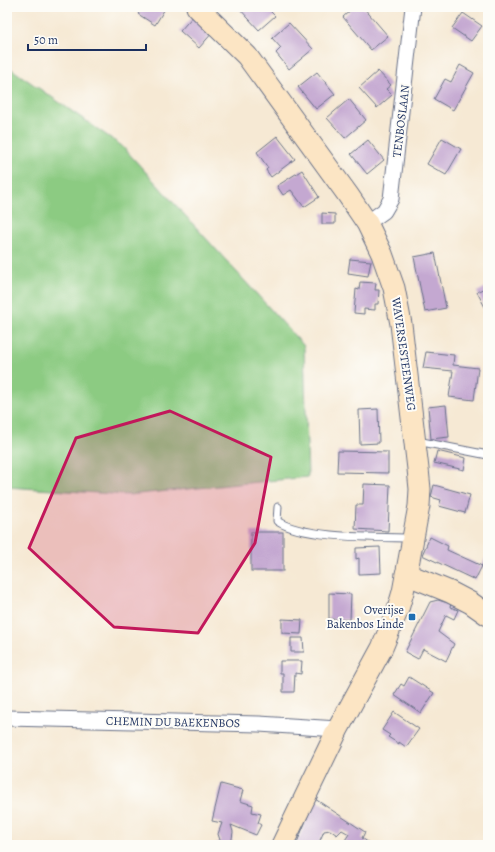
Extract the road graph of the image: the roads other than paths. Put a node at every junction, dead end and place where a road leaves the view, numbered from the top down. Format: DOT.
graph roads {
  1 [pos="197,7"];
  2 [pos="413,7"];
  3 [pos="367,223"];
  4 [pos="415,440"];
  5 [pos="488,455"];
  6 [pos="278,507"];
  7 [pos="413,538"];
  8 [pos="406,574"];
  9 [pos="488,615"];
  10 [pos="7,718"];
  11 [pos="339,728"];
  12 [pos="282,845"];
  1 -- 3 [label="street, WAVERSESTEENWEG"];
  2 -- 3 [label="street, TENBOSLAAN"];
  3 -- 4 [label="street, WAVERSESTEENWEG"];
  4 -- 5 [label="lane"];
  4 -- 7 [label="street, WAVERSESTEENWEG"];
  6 -- 7 [label="lane"];
  7 -- 8 [label="street, WAVERSESTEENWEG"];
  8 -- 9 [label="street"];
  8 -- 11 [label="street, WAVERSESTEENWEG"];
  10 -- 11 [label="street, CHEMIN DU BAEKENBOS"];
  11 -- 12 [label="street, WAVERSESTEENWEG"];
}
